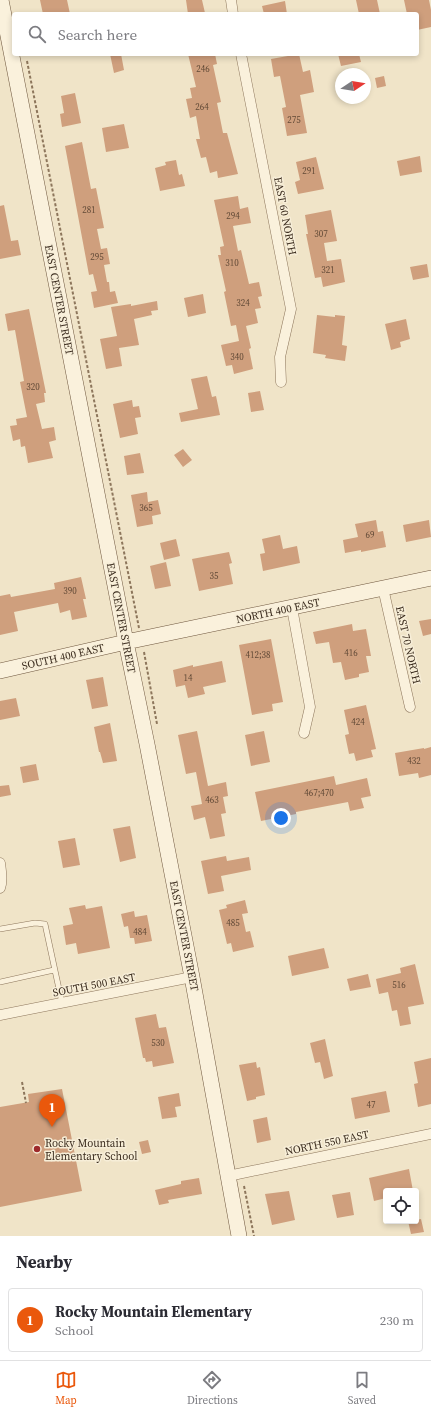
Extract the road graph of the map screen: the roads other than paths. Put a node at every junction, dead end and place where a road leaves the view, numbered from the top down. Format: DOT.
graph roads {
  1 [pos="1,0"];
  2 [pos="231,0"];
  3 [pos="233,12"];
  4 [pos="241,56"];
  5 [pos="281,382"];
  6 [pos="431,578"];
  7 [pos="383,588"];
  8 [pos="292,608"];
  9 [pos="126,642"];
  10 [pos="0,671"];
  11 [pos="410,707"];
  12 [pos="304,733"];
  13 [pos="0,863"];
  14 [pos="0,888"];
  15 [pos="0,929"];
  16 [pos="54,970"];
  17 [pos="192,977"];
  18 [pos="0,982"];
  19 [pos="62,1003"];
  20 [pos="0,1015"];
  21 [pos="431,1134"];
  22 [pos="228,1176"];
  23 [pos="240,1236"];
  1 -- 9 [label="street, EAST CENTER STREET"];
  2 -- 3 [label="street"];
  4 -- 5 [label="street, EAST 60 NORTH"];
  6 -- 7 [label="street, NORTH 400 EAST"];
  7 -- 8 [label="street, NORTH 400 EAST"];
  7 -- 11 [label="street, EAST 70 NORTH"];
  8 -- 9 [label="street, NORTH 400 EAST"];
  8 -- 12 [label="street"];
  9 -- 10 [label="street, SOUTH 400 EAST"];
  9 -- 17 [label="street, EAST CENTER STREET"];
  13 -- 14 [label="street"];
  15 -- 16 [label="lane"];
  16 -- 18 [label="lane"];
  16 -- 19 [label="lane"];
  17 -- 19 [label="street, SOUTH 500 EAST"];
  17 -- 22 [label="street, EAST CENTER STREET"];
  19 -- 20 [label="street, SOUTH 500 EAST"];
  21 -- 22 [label="street, NORTH 550 EAST"];
  22 -- 23 [label="street, EAST CENTER STREET"];
}
